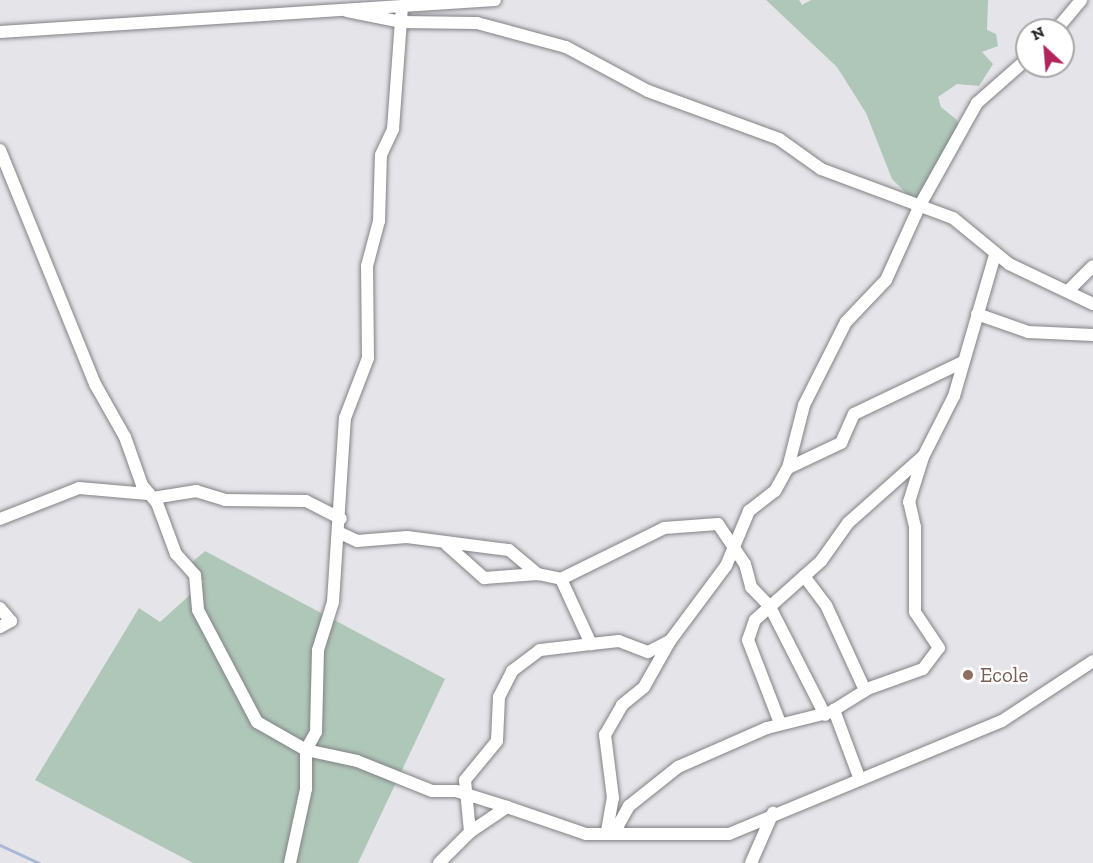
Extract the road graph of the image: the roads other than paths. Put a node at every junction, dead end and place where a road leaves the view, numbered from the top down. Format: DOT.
graph roads {
  1 [pos="495,0"];
  2 [pos="1081,0"];
  3 [pos="402,7"];
  4 [pos="348,11"];
  5 [pos="1066,18"];
  6 [pos="401,22"];
  7 [pos="0,32"];
  8 [pos="1015,70"];
  9 [pos="0,150"];
  10 [pos="920,205"];
  11 [pos="995,255"];
  12 [pos="1093,266"];
  13 [pos="1068,291"];
  14 [pos="1093,304"];
  15 [pos="977,314"];
  16 [pos="1093,335"];
  17 [pos="961,363"];
  18 [pos="923,457"];
  19 [pos="788,468"];
  20 [pos="151,496"];
  21 [pos="0,519"];
  22 [pos="341,519"];
  23 [pos="340,533"];
  24 [pos="447,545"];
  25 [pos="734,546"];
  26 [pos="538,574"];
  27 [pos="804,576"];
  28 [pos="561,579"];
  29 [pos="770,607"];
  30 [pos="0,608"];
  31 [pos="0,627"];
  32 [pos="670,641"];
  33 [pos="591,644"];
  34 [pos="1093,661"];
  35 [pos="865,690"];
  36 [pos="830,712"];
  37 [pos="780,723"];
  38 [pos="306,750"];
  39 [pos="859,777"];
  40 [pos="465,793"];
  41 [pos="507,807"];
  42 [pos="773,813"];
  43 [pos="470,832"];
  44 [pos="611,832"];
  45 [pos="290,863"];
  46 [pos="439,863"];
  47 [pos="751,863"];
  1 -- 3 [label="street"];
  2 -- 5 [label="street"];
  3 -- 4 [label="street"];
  3 -- 6 [label="street"];
  4 -- 6 [label="street"];
  4 -- 7 [label="street"];
  6 -- 10 [label="street"];
  6 -- 22 [label="street"];
  8 -- 10 [label="street"];
  9 -- 20 [label="street"];
  10 -- 11 [label="street"];
  10 -- 19 [label="street"];
  11 -- 13 [label="street"];
  11 -- 15 [label="street"];
  12 -- 13 [label="street"];
  13 -- 14 [label="street"];
  15 -- 16 [label="street"];
  15 -- 17 [label="street"];
  17 -- 18 [label="street"];
  17 -- 19 [label="street"];
  18 -- 27 [label="street"];
  18 -- 35 [label="street"];
  19 -- 25 [label="street"];
  20 -- 21 [label="street"];
  20 -- 22 [label="street"];
  20 -- 38 [label="street"];
  22 -- 23 [label="street"];
  23 -- 24 [label="street"];
  23 -- 38 [label="street"];
  24 -- 26 [label="street"];
  24 -- 26 [label="street"];
  25 -- 28 [label="street"];
  25 -- 29 [label="street"];
  25 -- 32 [label="street"];
  26 -- 28 [label="street"];
  27 -- 29 [label="street"];
  27 -- 35 [label="street"];
  28 -- 33 [label="street"];
  29 -- 36 [label="street"];
  29 -- 37 [label="street"];
  30 -- 31 [label="street"];
  32 -- 33 [label="street"];
  32 -- 44 [label="street"];
  33 -- 40 [label="street"];
  34 -- 39 [label="street"];
  35 -- 36 [label="street"];
  36 -- 37 [label="street"];
  36 -- 39 [label="street"];
  37 -- 44 [label="street"];
  38 -- 40 [label="street"];
  38 -- 45 [label="street"];
  39 -- 42 [label="street"];
  40 -- 41 [label="street"];
  40 -- 43 [label="street"];
  41 -- 43 [label="street"];
  41 -- 44 [label="street"];
  42 -- 44 [label="street"];
  42 -- 47 [label="street"];
  43 -- 46 [label="street"];
}
